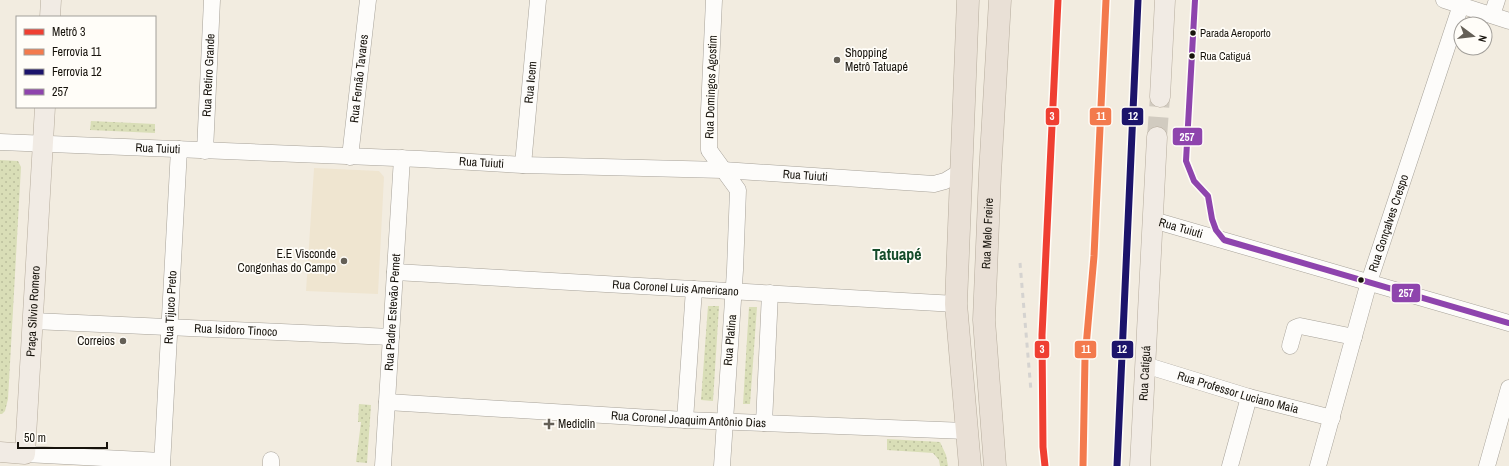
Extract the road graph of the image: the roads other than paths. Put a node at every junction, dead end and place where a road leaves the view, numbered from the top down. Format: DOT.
graph roads {
  1 [pos="51,0"];
  2 [pos="212,0"];
  3 [pos="368,0"];
  4 [pos="538,0"];
  5 [pos="714,0"];
  6 [pos="968,0"];
  7 [pos="1000,0"];
  8 [pos="1165,0"];
  9 [pos="1444,0"];
  10 [pos="1497,0"];
  11 [pos="1461,5"];
  12 [pos="1492,15"];
  13 [pos="50,16"];
  14 [pos="1509,21"];
  15 [pos="1160,97"];
  16 [pos="45,108"];
  17 [pos="1157,137"];
  18 [pos="0,142"];
  19 [pos="43,143"];
  20 [pos="178,149"];
  21 [pos="205,151"];
  22 [pos="350,157"];
  23 [pos="402,158"];
  24 [pos="523,165"];
  25 [pos="723,170"];
  26 [pos="960,172"];
  27 [pos="1153,220"];
  28 [pos="395,272"];
  29 [pos="1369,282"];
  30 [pos="694,289"];
  31 [pos="734,292"];
  32 [pos="770,293"];
  33 [pos="956,304"];
  34 [pos="33,321"];
  35 [pos="1509,324"];
  36 [pos="169,327"];
  37 [pos="390,337"];
  38 [pos="1354,337"];
  39 [pos="1290,346"];
  40 [pos="1145,365"];
  41 [pos="1509,388"];
  42 [pos="1249,397"];
  43 [pos="387,402"];
  44 [pos="1332,418"];
  45 [pos="685,420"];
  46 [pos="725,422"];
  47 [pos="764,423"];
  48 [pos="966,431"];
  49 [pos="0,452"];
  50 [pos="25,454"];
  51 [pos="162,464"];
  52 [pos="382,466"];
  53 [pos="722,466"];
  54 [pos="970,466"];
  55 [pos="995,466"];
  56 [pos="1140,466"];
  57 [pos="1230,466"];
  58 [pos="1318,466"];
  59 [pos="1487,466"];
  1 -- 13 [label="main road"];
  2 -- 21 [label="street, Rua Retiro Grande"];
  3 -- 22 [label="street, Rua Fernão Tavares"];
  4 -- 24 [label="street, Rua Icem"];
  5 -- 25 [label="street, Rua Domingos Agostim"];
  6 -- 26 [label="highway"];
  7 -- 55 [label="highway, Rua Melo Freire"];
  8 -- 15 [label="main road"];
  9 -- 11 [label="street"];
  10 -- 12 [label="street"];
  11 -- 12 [label="street"];
  11 -- 29 [label="street, Rua Gonçalves Crespo"];
  12 -- 14 [label="street"];
  16 -- 19 [label="main road, Praça Silvio Romero"];
  17 -- 27 [label="main road, Rua Catiguá"];
  18 -- 19 [label="street, Rua Tuiuti"];
  19 -- 20 [label="street, Rua Tuiuti"];
  19 -- 34 [label="main road, Praça Silvio Romero"];
  20 -- 21 [label="street, Rua Tuiuti"];
  20 -- 36 [label="street, Rua Tijuco Preto"];
  21 -- 22 [label="street, Rua Tuiuti"];
  22 -- 23 [label="street, Rua Tuiuti"];
  23 -- 24 [label="street, Rua Tuiuti"];
  23 -- 28 [label="street, Rua Padre Estevão Pernet"];
  24 -- 25 [label="street, Rua Tuiuti"];
  25 -- 26 [label="street, Rua Tuiuti"];
  25 -- 31 [label="street, Rua Platina"];
  26 -- 33 [label="highway"];
  27 -- 29 [label="street, Rua Tuiuti"];
  27 -- 40 [label="main road, Rua Catiguá"];
  28 -- 30 [label="street, Rua Coronel Luis Americano"];
  28 -- 37 [label="street, Rua Padre Estevão Pernet"];
  29 -- 35 [label="street, Rua Tuiuti"];
  29 -- 38 [label="street, Rua Gonçalves Crespo"];
  30 -- 31 [label="street, Rua Coronel Luis Americano"];
  30 -- 45 [label="street"];
  31 -- 32 [label="street, Rua Coronel Luis Americano"];
  31 -- 46 [label="street, Rua Platina"];
  32 -- 33 [label="street, Rua Coronel Luis Americano"];
  32 -- 47 [label="street"];
  33 -- 48 [label="highway"];
  34 -- 36 [label="street, Rua Isidoro Tinoco"];
  34 -- 50 [label="main road, Praça Silvio Romero"];
  36 -- 37 [label="street, Rua Isidoro Tinoco"];
  36 -- 51 [label="street, Rua Tijuco Preto"];
  37 -- 43 [label="street, Rua Padre Estevão Pernet"];
  38 -- 39 [label="street"];
  38 -- 44 [label="street, Rua Gonçalves Crespo"];
  40 -- 42 [label="street, Rua Professor Luciano Maia"];
  40 -- 56 [label="main road, Rua Catiguá"];
  41 -- 59 [label="street"];
  42 -- 44 [label="street, Rua Professor Luciano Maia"];
  42 -- 57 [label="street"];
  43 -- 45 [label="street, Rua Coronel Joaquim Antônio Dias"];
  43 -- 52 [label="street, Rua Padre Estevão Pernet"];
  44 -- 58 [label="street, Rua Gonçalves Crespo"];
  45 -- 46 [label="street, Rua Coronel Joaquim Antônio Dias"];
  46 -- 47 [label="street, Rua Coronel Joaquim Antônio Dias"];
  46 -- 53 [label="street, Rua Platina"];
  47 -- 48 [label="street, Rua Coronel Joaquim Antônio Dias"];
  48 -- 54 [label="highway"];
  49 -- 50 [label="main road"];
  50 -- 51 [label="street"];
}
